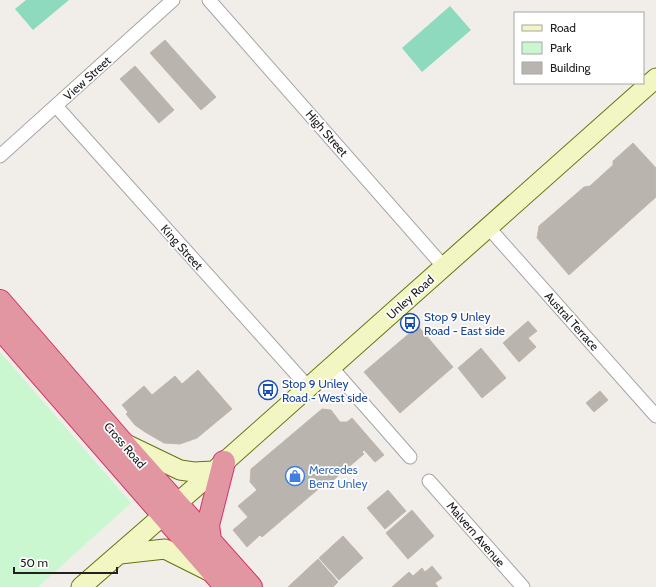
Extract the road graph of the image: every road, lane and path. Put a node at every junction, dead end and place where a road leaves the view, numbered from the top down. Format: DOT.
graph roads {
  1 [pos="173,0"];
  2 [pos="210,0"];
  3 [pos="655,81"];
  4 [pos="56,106"];
  5 [pos="0,156"];
  6 [pos="488,227"];
  7 [pos="444,267"];
  8 [pos="0,301"];
  9 [pos="0,328"];
  10 [pos="331,367"];
  11 [pos="308,387"];
  12 [pos="656,416"];
  13 [pos="121,441"];
  14 [pos="410,457"];
  15 [pos="218,466"];
  16 [pos="429,481"];
  17 [pos="170,509"];
  18 [pos="210,540"];
  19 [pos="120,554"];
  20 [pos="220,580"];
  21 [pos="81,587"];
  22 [pos="251,587"];
  23 [pos="522,587"];
  1 -- 4 [label="street, View Street"];
  2 -- 7 [label="street, High Street"];
  3 -- 6 [label="main road, Unley Road"];
  4 -- 5 [label="street, View Street"];
  4 -- 11 [label="street, King Street"];
  6 -- 7 [label="main road, Unley Road"];
  6 -- 12 [label="street, Austral Terrace"];
  7 -- 10 [label="main road, Unley Road"];
  8 -- 13 [label="highway, Cross Road"];
  9 -- 17 [label="highway, Cross Road"];
  10 -- 11 [label="main road, Unley Road"];
  10 -- 14 [label="street"];
  11 -- 15 [label="main road, Unley Road"];
  13 -- 15 [label="main road"];
  13 -- 17 [label="highway, Cross Road"];
  15 -- 17 [label="main road, Unley Road"];
  15 -- 18 [label="highway"];
  16 -- 23 [label="street, Malvern Avenue"];
  17 -- 18 [label="highway, Cross Road"];
  17 -- 19 [label="main road, Unley Road"];
  17 -- 20 [label="highway, Cross Road"];
  18 -- 22 [label="highway, Cross Road"];
  19 -- 20 [label="main road"];
  19 -- 21 [label="main road, Unley Road"];
}
